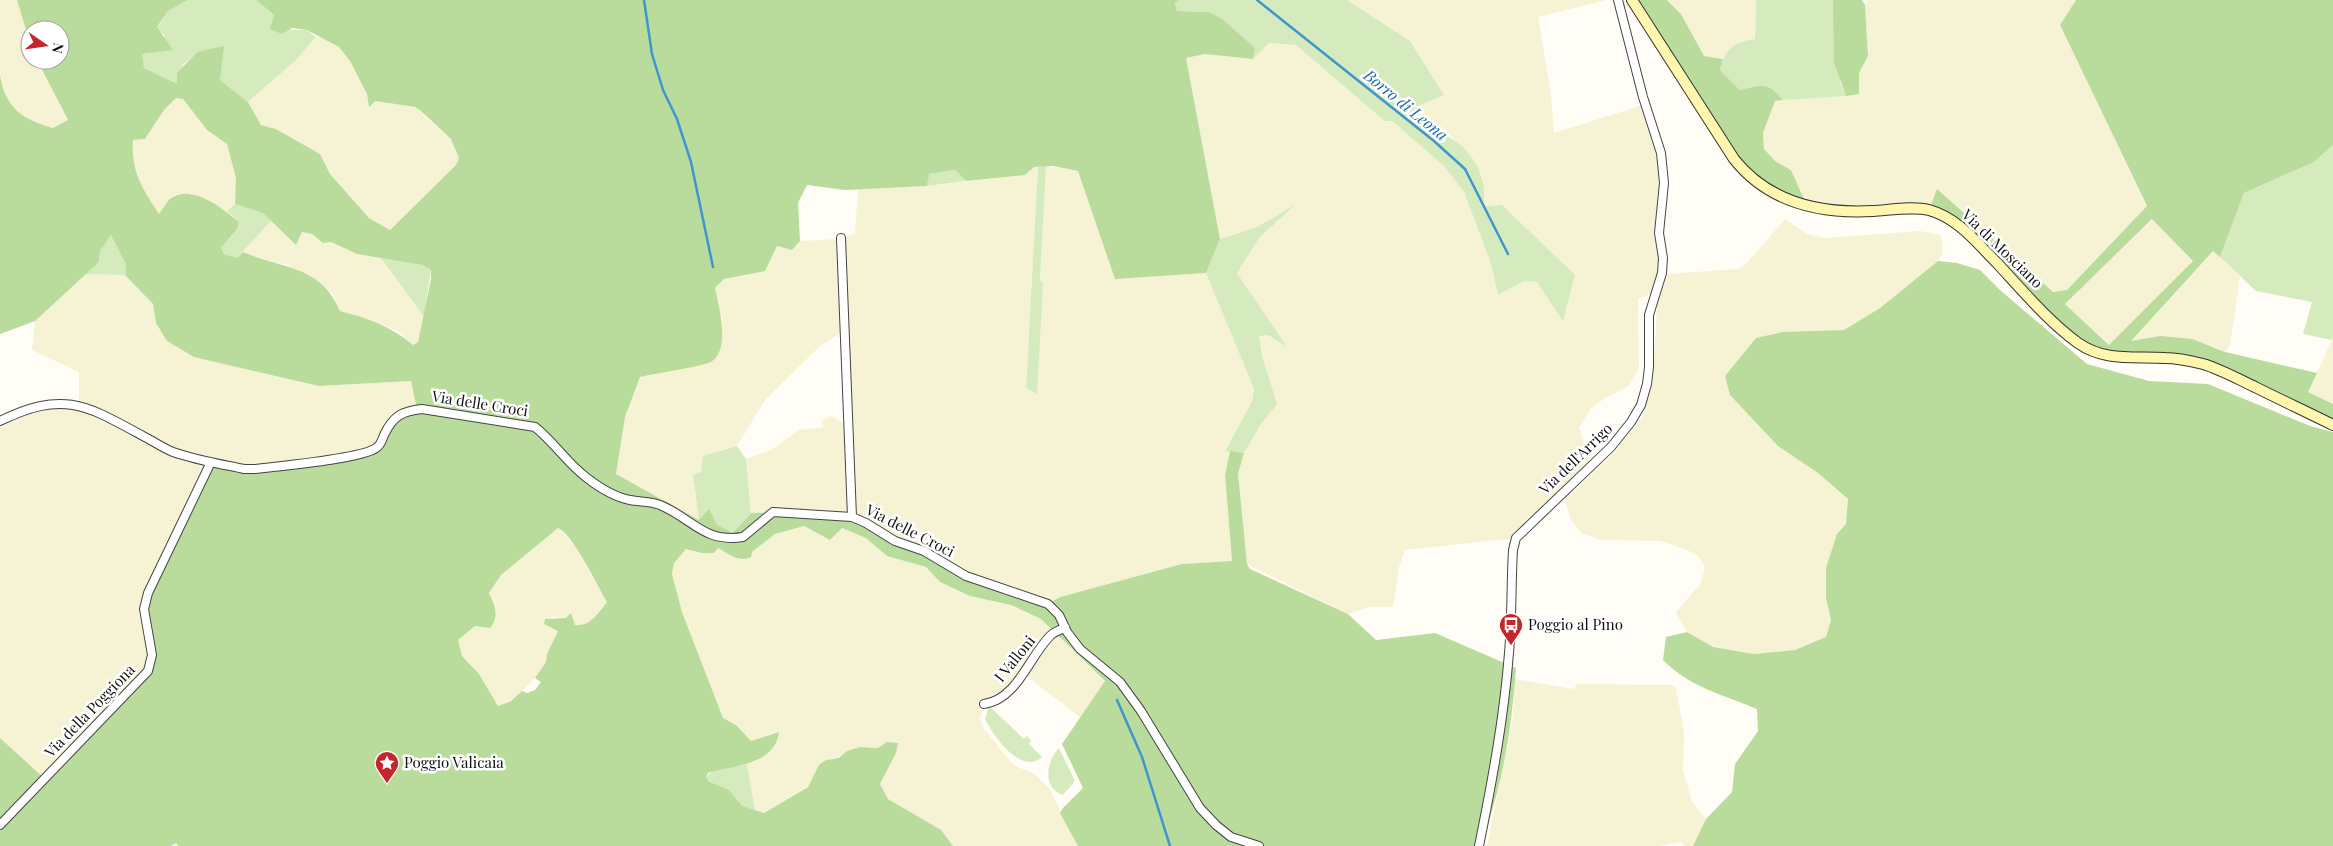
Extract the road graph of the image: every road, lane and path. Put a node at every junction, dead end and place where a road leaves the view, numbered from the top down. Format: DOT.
graph roads {
  1 [pos="1618,0"];
  2 [pos="1632,0"];
  3 [pos="841,238"];
  4 [pos="0,421"];
  5 [pos="2333,425"];
  6 [pos="211,462"];
  7 [pos="852,517"];
  8 [pos="1065,627"];
  9 [pos="984,704"];
  10 [pos="0,825"];
  11 [pos="1259,846"];
  12 [pos="1479,846"];
  1 -- 12 [label="street, Via dell'Arrigo"];
  2 -- 5 [label="main road, Via di Mosciano"];
  3 -- 7 [label="street"];
  4 -- 6 [label="street, Via delle Croci"];
  6 -- 7 [label="street, Via delle Croci"];
  6 -- 10 [label="street, Via della Poggiona"];
  7 -- 8 [label="street, Via delle Croci"];
  8 -- 9 [label="street, I Valloni"];
  8 -- 11 [label="street, Via delle Croci"];
}
